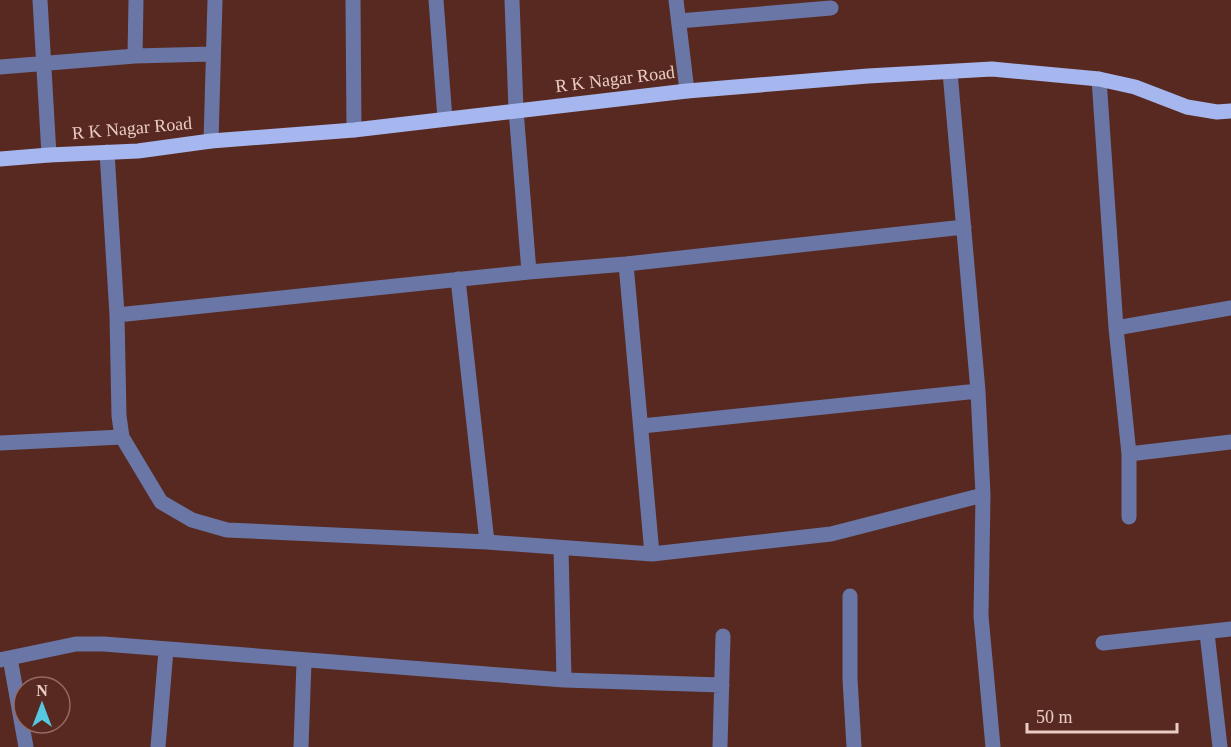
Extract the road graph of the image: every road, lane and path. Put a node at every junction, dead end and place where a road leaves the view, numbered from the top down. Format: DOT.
graph roads {
  1 [pos="40,0"];
  2 [pos="136,0"];
  3 [pos="215,0"];
  4 [pos="353,0"];
  5 [pos="436,0"];
  6 [pos="512,0"];
  7 [pos="676,0"];
  8 [pos="831,8"];
  9 [pos="679,21"];
  10 [pos="212,54"];
  11 [pos="135,56"];
  12 [pos="44,65"];
  13 [pos="0,67"];
  14 [pos="950,72"];
  15 [pos="1099,79"];
  16 [pos="687,91"];
  17 [pos="516,111"];
  18 [pos="1231,111"];
  19 [pos="445,119"];
  20 [pos="354,130"];
  21 [pos="211,141"];
  22 [pos="107,152"];
  23 [pos="49,154"];
  24 [pos="0,159"];
  25 [pos="964,227"];
  26 [pos="626,264"];
  27 [pos="529,272"];
  28 [pos="458,279"];
  29 [pos="1231,308"];
  30 [pos="117,315"];
  31 [pos="1116,328"];
  32 [pos="978,390"];
  33 [pos="642,426"];
  34 [pos="122,436"];
  35 [pos="1231,442"];
  36 [pos="0,443"];
  37 [pos="1129,454"];
  38 [pos="983,495"];
  39 [pos="1129,517"];
  40 [pos="487,542"];
  41 [pos="561,548"];
  42 [pos="652,554"];
  43 [pos="850,596"];
  44 [pos="1231,629"];
  45 [pos="1207,633"];
  46 [pos="723,636"];
  47 [pos="1102,643"];
  48 [pos="166,650"];
  49 [pos="5,659"];
  50 [pos="304,662"];
  51 [pos="564,680"];
  52 [pos="722,686"];
  53 [pos="26,747"];
  54 [pos="158,747"];
  55 [pos="301,747"];
  56 [pos="720,747"];
  57 [pos="854,747"];
  58 [pos="993,747"];
  59 [pos="1220,747"];
  1 -- 12 [label="street"];
  2 -- 11 [label="street"];
  3 -- 10 [label="street"];
  4 -- 20 [label="street"];
  5 -- 19 [label="street"];
  6 -- 17 [label="street"];
  7 -- 9 [label="street"];
  8 -- 9 [label="street"];
  9 -- 16 [label="street"];
  10 -- 11 [label="street"];
  10 -- 21 [label="street"];
  11 -- 12 [label="street"];
  12 -- 13 [label="street"];
  12 -- 23 [label="street"];
  14 -- 15 [label="main road, R K Nagar Road"];
  14 -- 16 [label="main road, R K Nagar Road"];
  14 -- 25 [label="street"];
  15 -- 18 [label="main road, R K Nagar Road"];
  15 -- 31 [label="street"];
  16 -- 17 [label="main road, R K Nagar Road"];
  17 -- 19 [label="main road, R K Nagar Road"];
  17 -- 27 [label="street"];
  19 -- 20 [label="main road, R K Nagar Road"];
  20 -- 21 [label="main road, R K Nagar Road"];
  21 -- 22 [label="main road, R K Nagar Road"];
  22 -- 23 [label="main road, R K Nagar Road"];
  22 -- 30 [label="street"];
  23 -- 24 [label="main road, R K Nagar Road"];
  25 -- 26 [label="street"];
  25 -- 32 [label="street"];
  26 -- 27 [label="street"];
  26 -- 33 [label="street"];
  27 -- 28 [label="street"];
  28 -- 30 [label="street"];
  28 -- 40 [label="street"];
  29 -- 31 [label="street"];
  30 -- 34 [label="street"];
  31 -- 37 [label="street"];
  32 -- 33 [label="street"];
  32 -- 38 [label="street"];
  33 -- 42 [label="street"];
  34 -- 36 [label="street"];
  34 -- 40 [label="street"];
  35 -- 37 [label="street"];
  37 -- 39 [label="street"];
  38 -- 42 [label="street"];
  38 -- 58 [label="street"];
  40 -- 41 [label="street"];
  41 -- 42 [label="street"];
  41 -- 51 [label="street"];
  43 -- 57 [label="street"];
  44 -- 45 [label="street"];
  45 -- 47 [label="street"];
  45 -- 59 [label="street"];
  46 -- 52 [label="street"];
  48 -- 49 [label="street"];
  48 -- 50 [label="street"];
  48 -- 54 [label="street"];
  49 -- 53 [label="street"];
  50 -- 51 [label="street"];
  50 -- 55 [label="street"];
  51 -- 52 [label="street"];
  52 -- 56 [label="street"];
}
